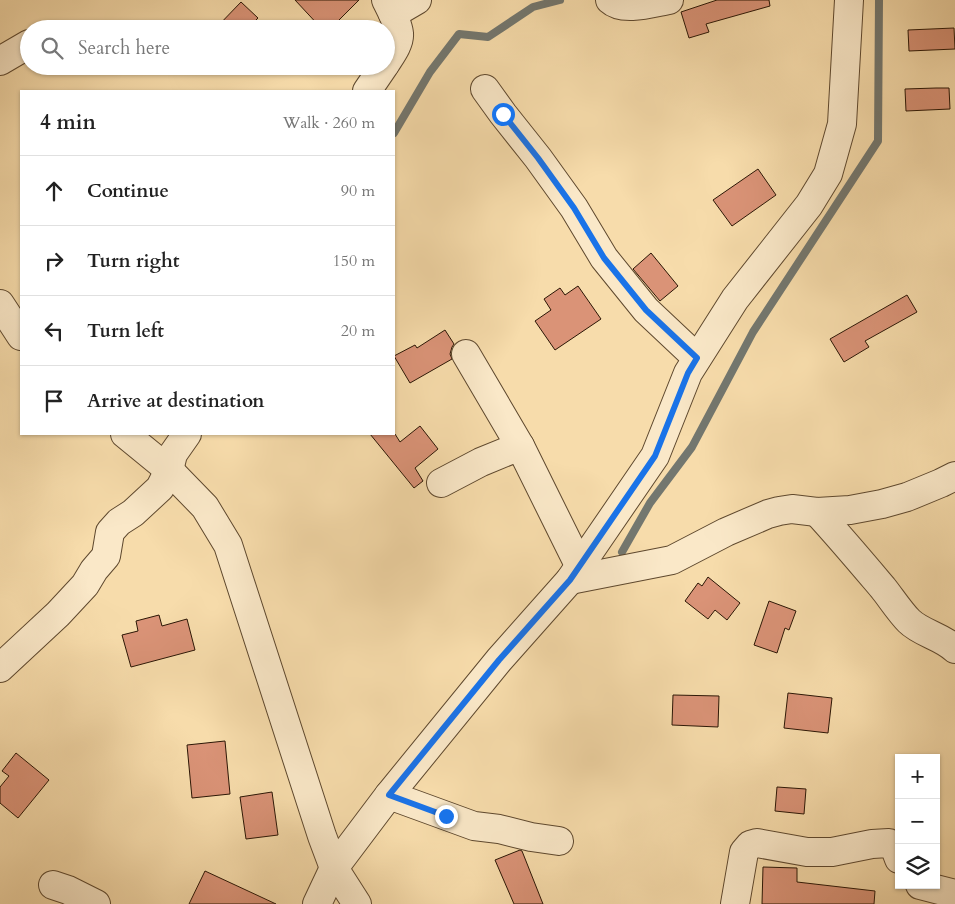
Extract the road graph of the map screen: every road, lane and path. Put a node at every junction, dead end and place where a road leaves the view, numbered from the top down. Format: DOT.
graph roads {
  1 [pos="417,0"];
  2 [pos="610,0"];
  3 [pos="669,0"];
  4 [pos="848,0"];
  5 [pos="390,7"];
  6 [pos="395,20"];
  7 [pos="395,20"];
  8 [pos="395,47"];
  9 [pos="20,49"];
  10 [pos="0,61"];
  11 [pos="378,75"];
  12 [pos="484,89"];
  13 [pos="368,90"];
  14 [pos="0,304"];
  15 [pos="20,334"];
  16 [pos="466,354"];
  17 [pos="697,358"];
  18 [pos="126,435"];
  19 [pos="186,435"];
  20 [pos="520,446"];
  21 [pos="169,470"];
  22 [pos="955,476"];
  23 [pos="441,483"];
  24 [pos="817,512"];
  25 [pos="575,574"];
  26 [pos="955,649"];
  27 [pos="0,668"];
  28 [pos="389,795"];
  29 [pos="559,841"];
  30 [pos="895,849"];
  31 [pos="334,868"];
  32 [pos="53,885"];
  33 [pos="936,889"];
  34 [pos="955,894"];
  35 [pos="96,904"];
  36 [pos="317,904"];
  37 [pos="357,904"];
  38 [pos="735,904"];
  1 -- 5 [label="street"];
  2 -- 3 [label="street"];
  4 -- 17 [label="street"];
  5 -- 7 [label="street"];
  6 -- 8 [label="street"];
  9 -- 10 [label="street"];
  11 -- 13 [label="street"];
  12 -- 17 [label="street"];
  14 -- 15 [label="street"];
  16 -- 20 [label="street"];
  17 -- 25 [label="street"];
  18 -- 21 [label="street"];
  19 -- 21 [label="street"];
  20 -- 23 [label="street"];
  20 -- 25 [label="street"];
  21 -- 27 [label="street"];
  21 -- 31 [label="street"];
  22 -- 24 [label="street"];
  24 -- 25 [label="street"];
  24 -- 26 [label="street"];
  25 -- 28 [label="street"];
  28 -- 29 [label="street"];
  28 -- 31 [label="street"];
  30 -- 38 [label="street"];
  31 -- 36 [label="street"];
  31 -- 37 [label="street"];
  32 -- 35 [label="street"];
  33 -- 34 [label="street"];
}
